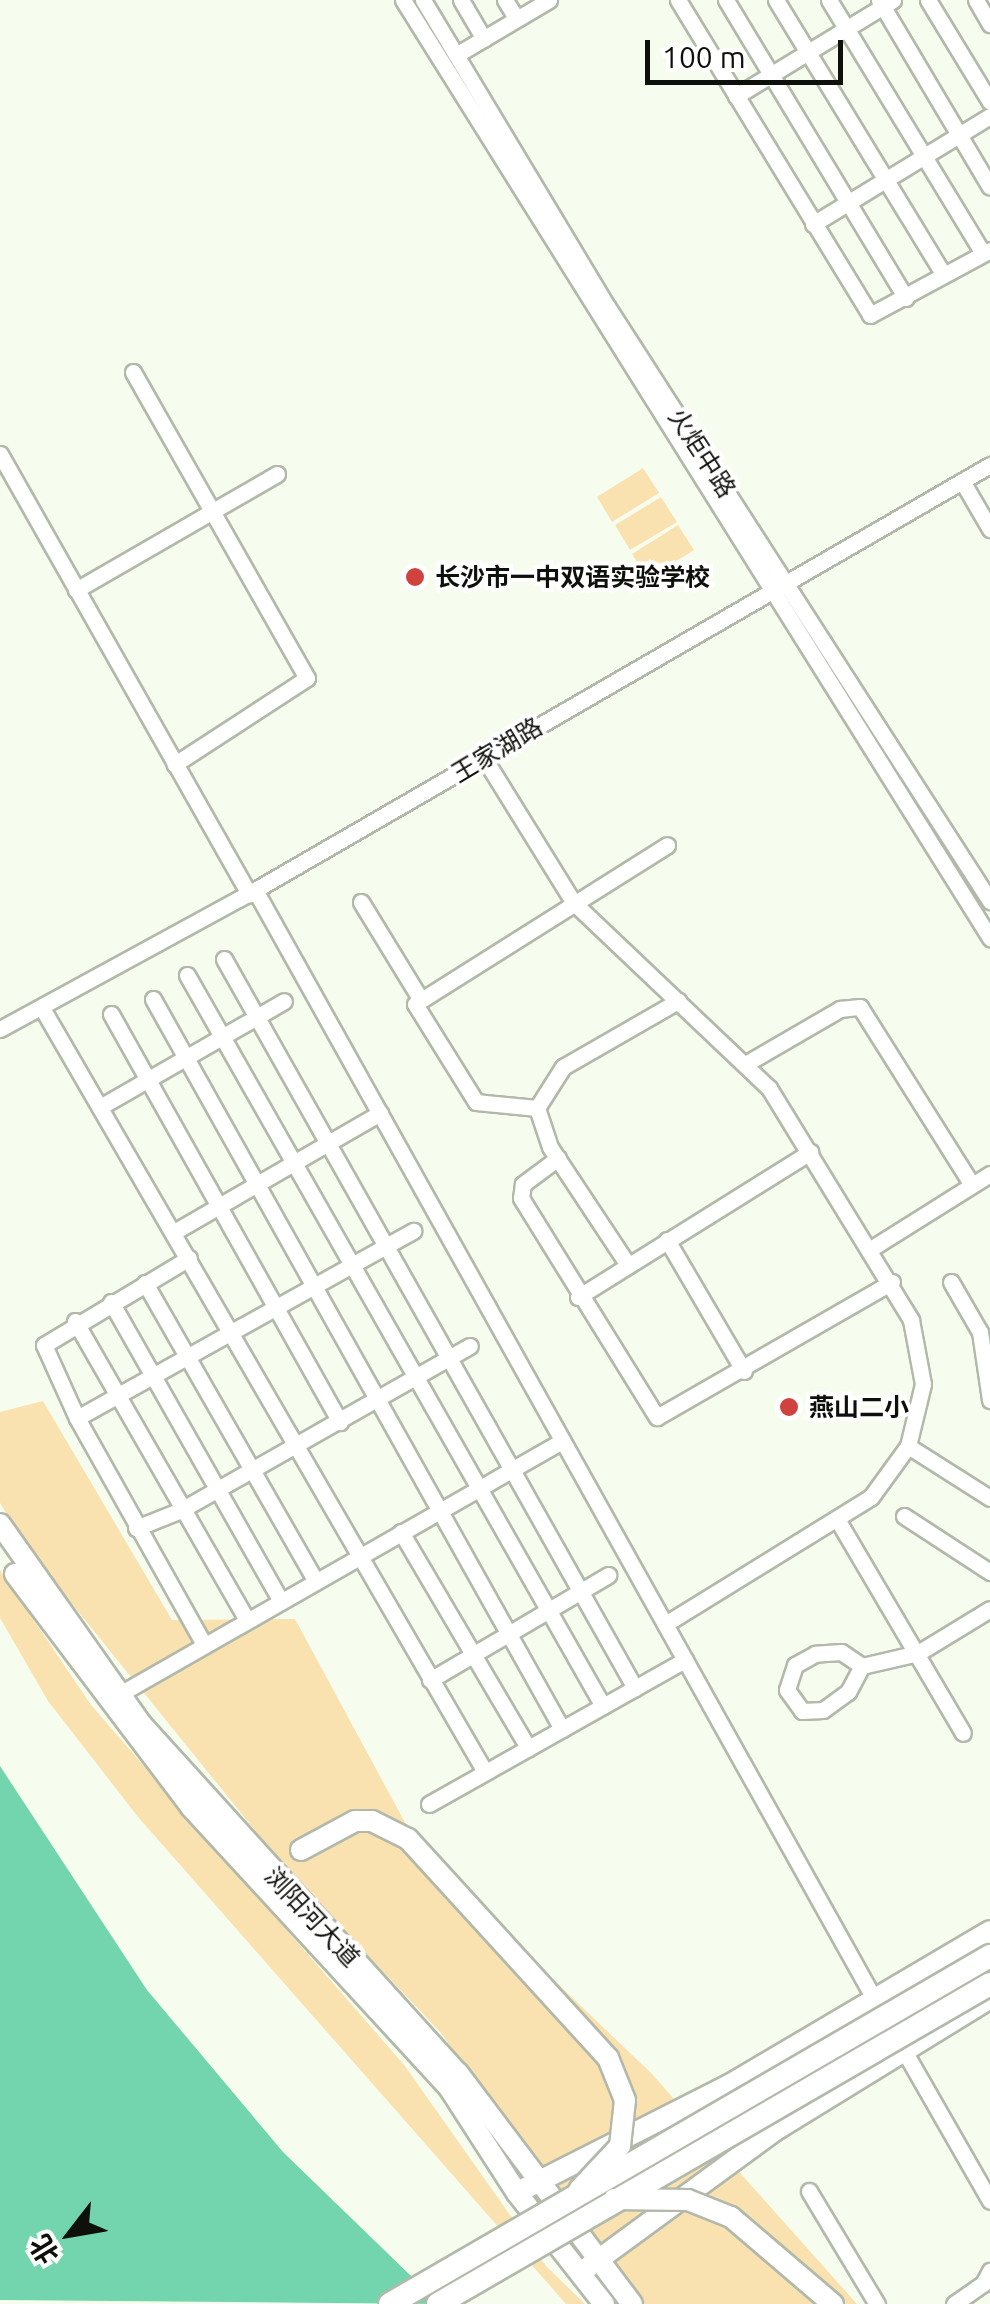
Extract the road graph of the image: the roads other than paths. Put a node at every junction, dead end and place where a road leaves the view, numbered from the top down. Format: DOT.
graph roads {
  1 [pos="403,0"];
  2 [pos="423,0"];
  3 [pos="460,0"];
  4 [pos="505,0"];
  5 [pos="550,0"];
  6 [pos="678,0"];
  7 [pos="726,0"];
  8 [pos="776,0"];
  9 [pos="829,0"];
  10 [pos="928,0"];
  11 [pos="976,0"];
  12 [pos="885,2"];
  13 [pos="517,19"];
  14 [pos="990,24"];
  15 [pos="847,28"];
  16 [pos="484,39"];
  17 [pos="808,52"];
  18 [pos="456,55"];
  19 [pos="771,75"];
  20 [pos="736,96"];
  21 [pos="990,102"];
  22 [pos="990,116"];
  23 [pos="959,134"];
  24 [pos="925,155"];
  25 [pos="886,179"];
  26 [pos="990,187"];
  27 [pos="847,202"];
  28 [pos="813,224"];
  29 [pos="986,251"];
  30 [pos="944,275"];
  31 [pos="906,298"];
  32 [pos="134,372"];
  33 [pos="0,454"];
  34 [pos="990,465"];
  35 [pos="278,474"];
  36 [pos="962,481"];
  37 [pos="213,512"];
  38 [pos="990,529"];
  39 [pos="76,590"];
  40 [pos="781,590"];
  41 [pos="484,758"];
  42 [pos="176,764"];
  43 [pos="666,845"];
  44 [pos="252,892"];
  45 [pos="990,901"];
  46 [pos="361,902"];
  47 [pos="574,903"];
  48 [pos="990,938"];
  49 [pos="224,959"];
  50 [pos="187,976"];
  51 [pos="153,999"];
  52 [pos="284,1000"];
  53 [pos="422,1000"];
  54 [pos="678,1001"];
  55 [pos="42,1008"];
  56 [pos="111,1014"];
  57 [pos="257,1016"];
  58 [pos="0,1030"];
  59 [pos="222,1035"];
  60 [pos="186,1057"];
  61 [pos="746,1063"];
  62 [pos="148,1079"];
  63 [pos="100,1107"];
  64 [pos="537,1108"];
  65 [pos="380,1113"];
  66 [pos="329,1142"];
  67 [pos="810,1152"];
  68 [pos="558,1158"];
  69 [pos="295,1162"];
  70 [pos="990,1174"];
  71 [pos="259,1183"];
  72 [pos="972,1186"];
  73 [pos="221,1205"];
  74 [pos="413,1231"];
  75 [pos="174,1232"];
  76 [pos="667,1240"];
  77 [pos="387,1246"];
  78 [pos="872,1248"];
  79 [pos="189,1258"];
  80 [pos="628,1265"];
  81 [pos="352,1266"];
  82 [pos="146,1282"];
  83 [pos="892,1282"];
  84 [pos="951,1282"];
  85 [pos="315,1287"];
  86 [pos="578,1297"];
  87 [pos="110,1302"];
  88 [pos="278,1308"];
  89 [pos="75,1322"];
  90 [pos="232,1333"];
  91 [pos="470,1346"];
  92 [pos="187,1358"];
  93 [pos="450,1358"];
  94 [pos="986,1369"];
  95 [pos="744,1371"];
  96 [pos="153,1376"];
  97 [pos="415,1378"];
  98 [pos="116,1396"];
  99 [pos="990,1400"];
  100 [pos="377,1401"];
  101 [pos="77,1418"];
  102 [pos="340,1422"];
  103 [pos="562,1441"];
  104 [pos="908,1446"];
  105 [pos="292,1450"];
  106 [pos="512,1470"];
  107 [pos="252,1472"];
  108 [pos="476,1490"];
  109 [pos="217,1491"];
  110 [pos="990,1498"];
  111 [pos="182,1510"];
  112 [pos="436,1512"];
  113 [pos="904,1516"];
  114 [pos="837,1520"];
  115 [pos="0,1524"];
  116 [pos="136,1528"];
  117 [pos="401,1532"];
  118 [pos="0,1551"];
  119 [pos="355,1558"];
  120 [pos="990,1572"];
  121 [pos="608,1575"];
  122 [pos="316,1581"];
  123 [pos="581,1592"];
  124 [pos="281,1601"];
  125 [pos="990,1609"];
  126 [pos="548,1612"];
  127 [pos="247,1620"];
  128 [pos="665,1624"];
  129 [pos="508,1636"];
  130 [pos="204,1644"];
  131 [pos="918,1653"];
  132 [pos="473,1654"];
  133 [pos="685,1660"];
  134 [pos="862,1666"];
  135 [pos="430,1680"];
  136 [pos="635,1688"];
  137 [pos="118,1694"];
  138 [pos="604,1706"];
  139 [pos="562,1729"];
  140 [pos="963,1733"];
  141 [pos="528,1748"];
  142 [pos="485,1772"];
  143 [pos="429,1804"];
  144 [pos="265,1879"];
  145 [pos="990,1930"];
  146 [pos="990,1956"];
  147 [pos="990,1984"];
  148 [pos="990,1998"];
  149 [pos="874,2000"];
  150 [pos="904,2051"];
  151 [pos="526,2189"];
  152 [pos="808,2191"];
  153 [pos="572,2196"];
  154 [pos="612,2198"];
  155 [pos="990,2201"];
  156 [pos="596,2263"];
  157 [pos="990,2271"];
  158 [pos="577,2275"];
  159 [pos="959,2303"];
  160 [pos="390,2304"];
  161 [pos="438,2304"];
  162 [pos="604,2304"];
  163 [pos="632,2304"];
  164 [pos="833,2304"];
  165 [pos="877,2304"];
  1 -- 40 [label="street"];
  2 -- 18 [label="street, 火炬中路"];
  3 -- 16 [label="street"];
  4 -- 13 [label="street"];
  5 -- 13 [label="street"];
  6 -- 20 [label="street"];
  7 -- 19 [label="street"];
  8 -- 17 [label="street"];
  9 -- 15 [label="street"];
  10 -- 21 [label="street"];
  11 -- 14 [label="street"];
  12 -- 15 [label="street"];
  12 -- 23 [label="street"];
  13 -- 16 [label="street"];
  15 -- 17 [label="street"];
  15 -- 24 [label="street"];
  16 -- 18 [label="street"];
  17 -- 19 [label="street"];
  17 -- 25 [label="street"];
  18 -- 40 [label="street, 火炬中路"];
  19 -- 20 [label="street"];
  19 -- 27 [label="street"];
  20 -- 28 [label="street"];
  22 -- 23 [label="street"];
  23 -- 24 [label="street"];
  23 -- 26 [label="street"];
  24 -- 25 [label="street"];
  24 -- 29 [label="street"];
  25 -- 27 [label="street"];
  25 -- 30 [label="street"];
  27 -- 28 [label="street"];
  27 -- 31 [label="street"];
  28 -- 31 [label="street"];
  29 -- 30 [label="street"];
  30 -- 31 [label="street"];
  32 -- 37 [label="street"];
  33 -- 39 [label="street"];
  34 -- 36 [label="street, 王家湖路"];
  35 -- 37 [label="street"];
  36 -- 38 [label="street"];
  36 -- 40 [label="street, 王家湖路"];
  37 -- 39 [label="street"];
  37 -- 42 [label="street"];
  39 -- 42 [label="street"];
  40 -- 41 [label="street, 王家湖路"];
  40 -- 45 [label="street, 火炬中路"];
  40 -- 48 [label="street"];
  41 -- 44 [label="street, 王家湖路"];
  41 -- 47 [label="street"];
  42 -- 44 [label="street"];
  43 -- 47 [label="street"];
  44 -- 55 [label="street, 王家湖路"];
  44 -- 65 [label="street"];
  46 -- 53 [label="street"];
  47 -- 53 [label="street"];
  47 -- 54 [label="street"];
  49 -- 57 [label="street"];
  50 -- 59 [label="street"];
  51 -- 60 [label="street"];
  52 -- 57 [label="street"];
  53 -- 64 [label="street"];
  54 -- 61 [label="street"];
  54 -- 64 [label="street"];
  55 -- 58 [label="street, 王家湖路"];
  55 -- 63 [label="street"];
  56 -- 62 [label="street"];
  57 -- 59 [label="street"];
  57 -- 66 [label="street"];
  59 -- 60 [label="street"];
  59 -- 69 [label="street"];
  60 -- 62 [label="street"];
  60 -- 71 [label="street"];
  61 -- 67 [label="street"];
  61 -- 72 [label="street"];
  62 -- 63 [label="street"];
  62 -- 73 [label="street"];
  63 -- 75 [label="street"];
  64 -- 68 [label="street"];
  65 -- 66 [label="street"];
  65 -- 103 [label="street"];
  66 -- 69 [label="street"];
  66 -- 77 [label="street"];
  67 -- 76 [label="street"];
  67 -- 78 [label="street"];
  68 -- 80 [label="street"];
  68 -- 86 [label="street"];
  69 -- 71 [label="street"];
  69 -- 81 [label="street"];
  70 -- 72 [label="street"];
  71 -- 73 [label="street"];
  71 -- 85 [label="street"];
  72 -- 78 [label="street"];
  73 -- 75 [label="street"];
  73 -- 88 [label="street"];
  74 -- 77 [label="street"];
  75 -- 79 [label="street"];
  76 -- 80 [label="street"];
  76 -- 95 [label="street"];
  77 -- 81 [label="street"];
  77 -- 93 [label="street"];
  78 -- 83 [label="street"];
  79 -- 82 [label="street"];
  79 -- 90 [label="street"];
  80 -- 86 [label="street"];
  81 -- 85 [label="street"];
  81 -- 97 [label="street"];
  82 -- 87 [label="street"];
  82 -- 92 [label="street"];
  83 -- 95 [label="street"];
  83 -- 104 [label="street"];
  84 -- 94 [label="street"];
  85 -- 88 [label="street"];
  85 -- 100 [label="street"];
  86 -- 95 [label="street"];
  87 -- 89 [label="street"];
  87 -- 96 [label="street"];
  88 -- 90 [label="street"];
  88 -- 102 [label="street"];
  89 -- 98 [label="street"];
  89 -- 101 [label="street"];
  90 -- 92 [label="street"];
  90 -- 105 [label="street"];
  91 -- 93 [label="street"];
  92 -- 96 [label="street"];
  92 -- 107 [label="street"];
  93 -- 97 [label="street"];
  93 -- 106 [label="street"];
  94 -- 99 [label="street"];
  96 -- 98 [label="street"];
  96 -- 109 [label="street"];
  97 -- 100 [label="street"];
  97 -- 108 [label="street"];
  98 -- 101 [label="street"];
  98 -- 111 [label="street"];
  100 -- 102 [label="street"];
  100 -- 112 [label="street"];
  101 -- 116 [label="street"];
  102 -- 105 [label="street"];
  103 -- 106 [label="street"];
  103 -- 128 [label="street"];
  104 -- 110 [label="street"];
  104 -- 114 [label="street"];
  105 -- 107 [label="street"];
  105 -- 119 [label="street"];
  106 -- 108 [label="street"];
  106 -- 123 [label="street"];
  107 -- 109 [label="street"];
  107 -- 122 [label="street"];
  108 -- 112 [label="street"];
  108 -- 126 [label="street"];
  109 -- 111 [label="street"];
  109 -- 124 [label="street"];
  111 -- 116 [label="street"];
  111 -- 127 [label="street"];
  112 -- 117 [label="street"];
  112 -- 129 [label="street"];
  113 -- 120 [label="street"];
  114 -- 128 [label="street"];
  114 -- 131 [label="street"];
  115 -- 137 [label="main road, 浏阳河大道"];
  116 -- 130 [label="street"];
  117 -- 119 [label="street"];
  117 -- 132 [label="street"];
  118 -- 144 [label="main road, 浏阳河大道"];
  119 -- 122 [label="street"];
  119 -- 135 [label="street"];
  121 -- 123 [label="street"];
  122 -- 124 [label="street"];
  123 -- 126 [label="street"];
  123 -- 136 [label="street"];
  124 -- 127 [label="street"];
  125 -- 131 [label="street"];
  126 -- 129 [label="street"];
  126 -- 138 [label="street"];
  127 -- 130 [label="street"];
  128 -- 133 [label="street"];
  129 -- 132 [label="street"];
  129 -- 139 [label="street"];
  130 -- 137 [label="street"];
  131 -- 134 [label="street"];
  131 -- 140 [label="street"];
  132 -- 135 [label="street"];
  132 -- 141 [label="street"];
  133 -- 136 [label="street"];
  133 -- 149 [label="street"];
  134 -- 134 [label="street"];
  135 -- 142 [label="street"];
  136 -- 138 [label="street"];
  137 -- 144 [label="main road, 浏阳河大道"];
  138 -- 139 [label="street"];
  139 -- 141 [label="street"];
  141 -- 142 [label="street"];
  142 -- 143 [label="street"];
  144 -- 151 [label="main road, 浏阳河大道"];
  144 -- 153 [label="main road, bridge"];
  145 -- 149 [label="main road"];
  146 -- 153 [label="highway, bridge"];
  147 -- 154 [label="highway, bridge"];
  148 -- 150 [label="main road"];
  149 -- 150 [label="street"];
  149 -- 151 [label="main road"];
  150 -- 155 [label="street"];
  150 -- 156 [label="main road"];
  151 -- 156 [label="main road, 浏阳河大道"];
  151 -- 158 [label="main road, 浏阳河大道"];
  152 -- 165 [label="street"];
  153 -- 160 [label="highway, bridge"];
  154 -- 161 [label="highway, bridge"];
  154 -- 164 [label="main road, bridge"];
  156 -- 158 [label="main road"];
  156 -- 163 [label="main road, 浏阳河大道"];
  157 -- 159 [label="street"];
  158 -- 162 [label="main road, 浏阳河大道"];
}
